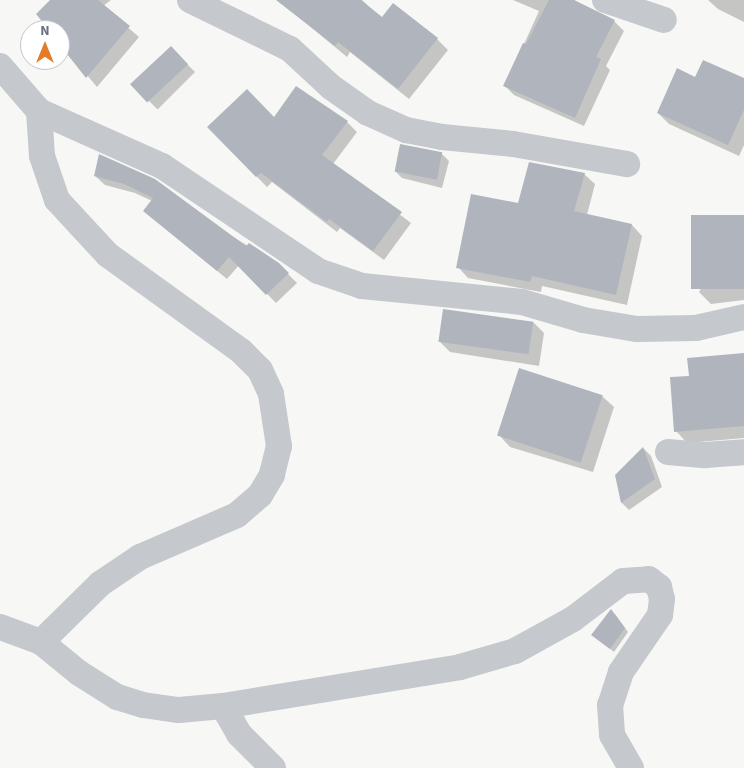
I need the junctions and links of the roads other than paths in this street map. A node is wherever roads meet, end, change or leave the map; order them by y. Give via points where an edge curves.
1 (190, 0) edge
2 (604, 0) edge
3 (664, 20) dead end
4 (0, 66) edge
5 (39, 111) junction
6 (628, 164) dead end
7 (744, 317) edge
8 (668, 452) dead end
9 (744, 452) edge
10 (0, 627) edge
11 (41, 642) junction
12 (223, 706) junction
13 (273, 768) edge
14 (631, 768) edge

1 - 6 street via 290,49 332,87 368,113 406,130
2 - 3 street
4 - 5 street
5 - 7 street via 162,166 318,271 362,286 461,293 522,302 583,320 637,329 696,328
5 - 11 street via 42,156 57,200 108,255 242,351 260,370 271,394 279,446 272,475 254,500 237,514 140,558 100,584
8 - 9 street
10 - 11 street
11 - 12 street via 79,673 117,697 143,705 180,710
12 - 13 street via 239,734
12 - 14 street via 460,667 515,651 573,619 623,581 648,579 659,587 662,599 660,615 621,672 610,705 612,735

